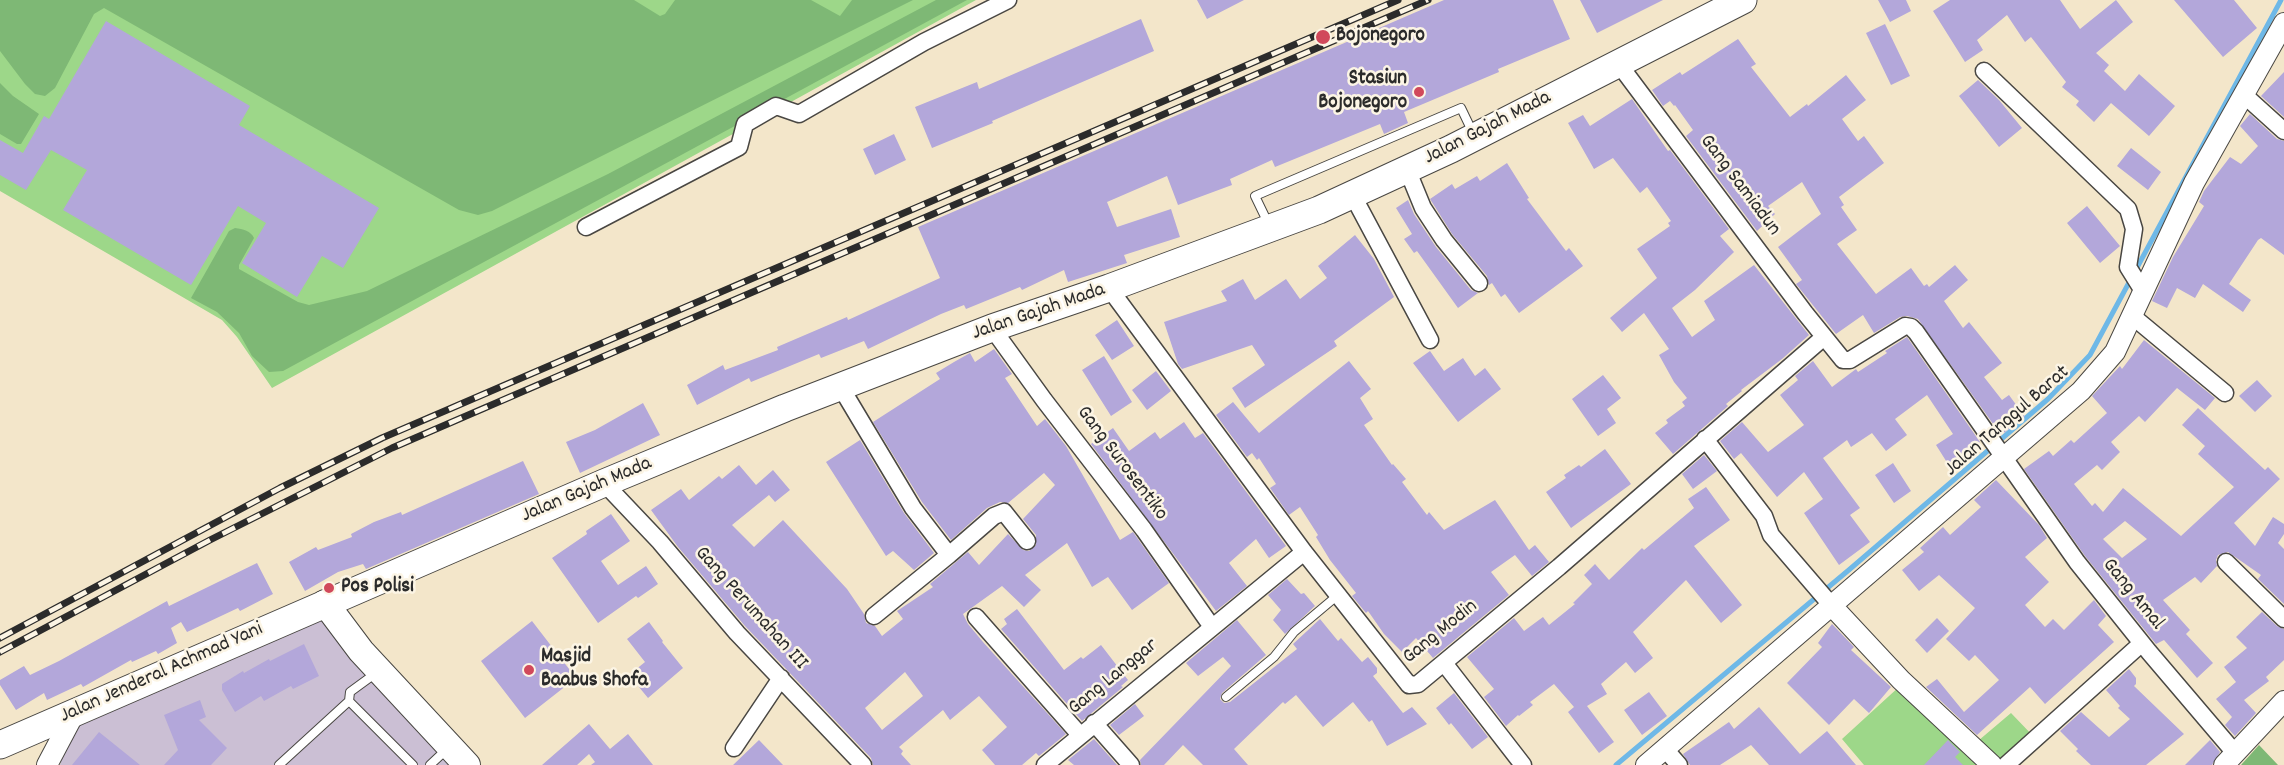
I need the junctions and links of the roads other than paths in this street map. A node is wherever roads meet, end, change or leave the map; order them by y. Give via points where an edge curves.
1 (1008, 0) edge
2 (1743, 0) edge
3 (2284, 22) edge
4 (1618, 63) junction
5 (1984, 71) dead end
6 (2243, 94) junction
7 (2284, 131) edge
8 (1475, 137) junction
9 (1407, 169) junction
10 (1352, 194) junction
11 (586, 227) dead end
12 (1270, 228) junction
13 (1479, 283) dead end
14 (2141, 287) junction
15 (1109, 288) junction
16 (2132, 315) junction
17 (993, 328) junction
18 (1824, 337) junction
19 (1430, 340) dead end
20 (840, 386) junction
21 (2225, 393) dead end
22 (1705, 440) junction
23 (1998, 451) junction
24 (604, 483) junction
25 (1027, 541) dead end
26 (1304, 552) junction
27 (949, 555) junction
28 (2226, 562) dead end
29 (1338, 595) junction
30 (325, 603) junction
31 (1832, 606) junction
32 (874, 616) dead end
33 (976, 617) dead end
34 (2284, 619) edge
35 (1212, 627) junction
36 (2142, 643) junction
37 (1444, 663) junction
38 (379, 671) junction
39 (781, 678) junction
40 (1226, 697) dead end
41 (349, 701) junction
42 (2284, 701) edge
43 (75, 712) junction
44 (1094, 723) junction
45 (1080, 735) junction
46 (0, 745) edge
47 (450, 746) junction
48 (734, 748) dead end
49 (1665, 749) junction
50 (2229, 759) edge
51 (47, 765) edge
52 (279, 765) edge
53 (413, 765) edge
54 (430, 765) edge
55 (467, 765) edge
56 (863, 765) edge
57 (1045, 765) edge
58 (1131, 765) edge
59 (1522, 765) edge
60 (1646, 765) edge
61 (1679, 765) edge
62 (1992, 765) edge
63 (2006, 765) edge

1 - 11 street via 924,42 799,114 777,106 746,123 739,147
2 - 4 highway, Jalan Gajah Mada
3 - 6 street, Jalan Tanggul Barat
4 - 8 highway, Jalan Gajah Mada
4 - 18 street, Gang Samiadun
5 - 14 street via 2128,209 2134,229 2128,267
6 - 7 street
6 - 14 street, Jalan Tanggul Barat
8 - 9 highway, Jalan Gajah Mada
8 - 12 lane via 1461,108 1256,196
9 - 10 highway, Jalan Gajah Mada
9 - 13 street via 1423,208
10 - 12 highway, Jalan Gajah Mada
10 - 19 street
12 - 15 highway, Jalan Gajah Mada
14 - 16 street, Jalan Tanggul Barat
15 - 17 highway, Jalan Gajah Mada
15 - 26 street, Gang Modin
16 - 21 street
16 - 23 street, Jalan Tanggul Barat via 2115,352 2081,391
17 - 20 highway, Jalan Gajah Mada
17 - 35 street, Gang Surosentiko
18 - 22 street, Gang Modin
18 - 23 street, Gang Amal via 1846,361 1905,326 1911,327
20 - 24 highway, Jalan Gajah Mada
20 - 27 street via 913,508
22 - 31 street via 1764,516 1770,535
22 - 37 street, Gang Modin
23 - 31 street, Jalan Tanggul Barat
23 - 36 street, Gang Amal via 2077,562
24 - 30 highway, Jalan Gajah Mada
24 - 39 street, Gang Perumahan III
25 - 27 street via 1004,512 994,516
26 - 29 street, Gang Modin
26 - 35 street, Gang Langgar
27 - 32 street
28 - 34 street
29 - 37 street, Gang Modin via 1410,685 1418,684
29 - 40 lane
30 - 38 main road
30 - 43 highway, Jalan Jenderal Achmad Yani
31 - 49 street, Jalan Tanggul Barat
31 - 62 street via 1901,680
33 - 45 street
35 - 44 street, Gang Langgar
36 - 50 street, Gang Amal
36 - 63 street
37 - 59 street
38 - 41 lane via 350,692
38 - 47 main road
39 - 48 street
39 - 56 street, Gang Perumahan III
41 - 52 lane
41 - 53 lane
42 - 50 street
43 - 46 highway, Jalan Jenderal Achmad Yani
43 - 51 street
44 - 45 street, Gang Langgar
44 - 58 street
45 - 57 street, Gang Langgar
47 - 54 lane
47 - 55 main road
49 - 60 street, Jalan Tanggul Barat
49 - 61 street

